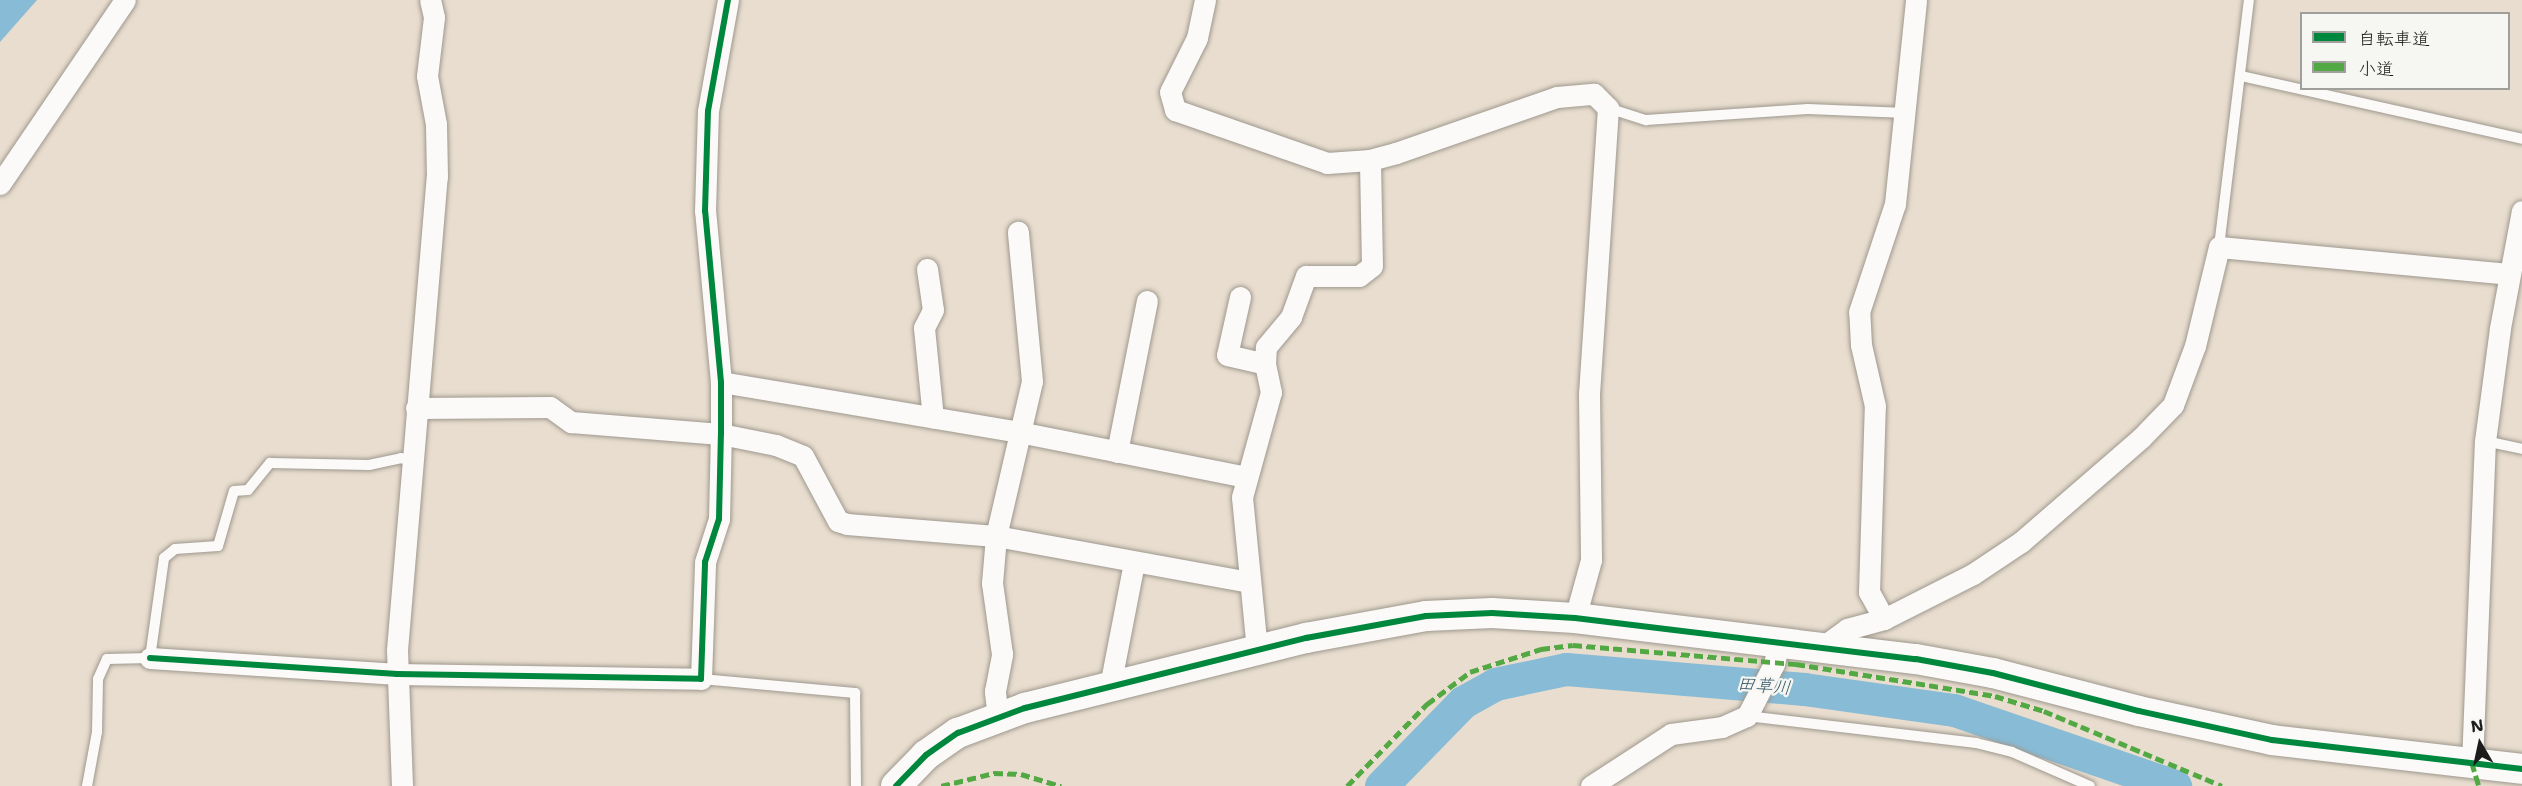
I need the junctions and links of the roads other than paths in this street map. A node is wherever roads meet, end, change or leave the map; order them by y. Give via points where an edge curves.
1 (125, 0) edge
2 (430, 0) edge
3 (728, 0) edge
4 (1205, 0) edge
5 (1916, 0) edge
6 (2249, 0) edge
7 (2241, 76) junction
8 (2300, 89) edge
9 (2303, 90) edge
10 (1608, 108) junction
11 (1906, 113) junction
12 (2522, 139) edge
13 (1370, 160) junction
14 (0, 184) edge
15 (2522, 211) edge
16 (1018, 232) dead end
17 (2219, 247) junction
18 (927, 269) dead end
19 (2509, 274) junction
20 (1240, 297) dead end
21 (1148, 301) dead end
22 (1265, 364) junction
23 (721, 382) junction
24 (416, 408) junction
25 (933, 418) junction
26 (1020, 432) junction
27 (721, 434) junction
28 (2486, 441) junction
29 (2522, 449) edge
30 (1118, 452) junction
31 (411, 460) junction
32 (1246, 477) junction
33 (996, 536) junction
34 (1134, 562) junction
35 (1248, 582) junction
36 (1575, 618) junction
37 (1884, 619) junction
38 (1821, 648) junction
39 (1257, 649) junction
40 (1776, 654) junction
41 (150, 658) junction
42 (397, 674) junction
43 (701, 679) junction
44 (1110, 686) junction
45 (1747, 716) junction
46 (998, 717) junction
47 (2472, 763) junction
48 (2522, 769) edge
49 (87, 786) edge
50 (402, 786) edge
51 (856, 786) edge
52 (896, 786) edge
53 (1591, 786) edge
54 (2090, 786) edge

1 - 14 street
2 - 24 street via 434,17 427,76 436,124 437,177
3 - 23 street via 708,111 705,211
4 - 13 street via 1197,38 1170,92 1175,110 1188,118 1327,164
5 - 11 street
6 - 7 lane
7 - 8 lane
7 - 17 lane
9 - 12 lane
10 - 11 lane via 1646,120 1808,109
10 - 13 street via 1593,94 1557,97
10 - 36 street via 1589,393 1590,560
11 - 37 street via 1895,204 1859,312 1861,345 1875,406 1869,592
13 - 22 street via 1372,266 1359,276 1306,276 1291,317 1266,347
15 - 19 street
16 - 26 street via 1032,381
17 - 19 street
17 - 37 street via 2195,346 2172,405 2104,472 2021,543 1973,574
18 - 25 street via 933,310 924,328
19 - 28 street
20 - 22 street via 1227,355
21 - 30 street
22 - 32 street via 1271,392
23 - 25 street
23 - 27 street
24 - 27 street via 550,407 571,422
24 - 31 street
25 - 26 street
26 - 30 street
26 - 33 street
27 - 33 street via 776,445 803,456 838,521
27 - 43 street via 719,519 705,562
28 - 29 lane
28 - 47 street
30 - 32 street
31 - 41 lane via 401,458 369,465 270,464 248,490 234,491 218,546 176,549 164,558
31 - 42 street
32 - 35 street via 1242,497
33 - 34 street
33 - 46 street via 992,582 1002,654 995,691
34 - 35 street
34 - 44 street
35 - 39 street
36 - 39 street via 1492,613 1426,616
36 - 40 street
37 - 38 street via 1847,629
38 - 40 street
38 - 47 street via 1993,673 2272,740
39 - 44 street
40 - 45 street
41 - 42 street
41 - 49 lane via 107,659 98,679 97,732
42 - 43 street
42 - 50 street
43 - 51 lane via 855,693
44 - 46 street
45 - 53 street via 1722,727 1671,734
45 - 54 lane via 1976,743 2012,752
46 - 52 street via 942,743
47 - 48 street

